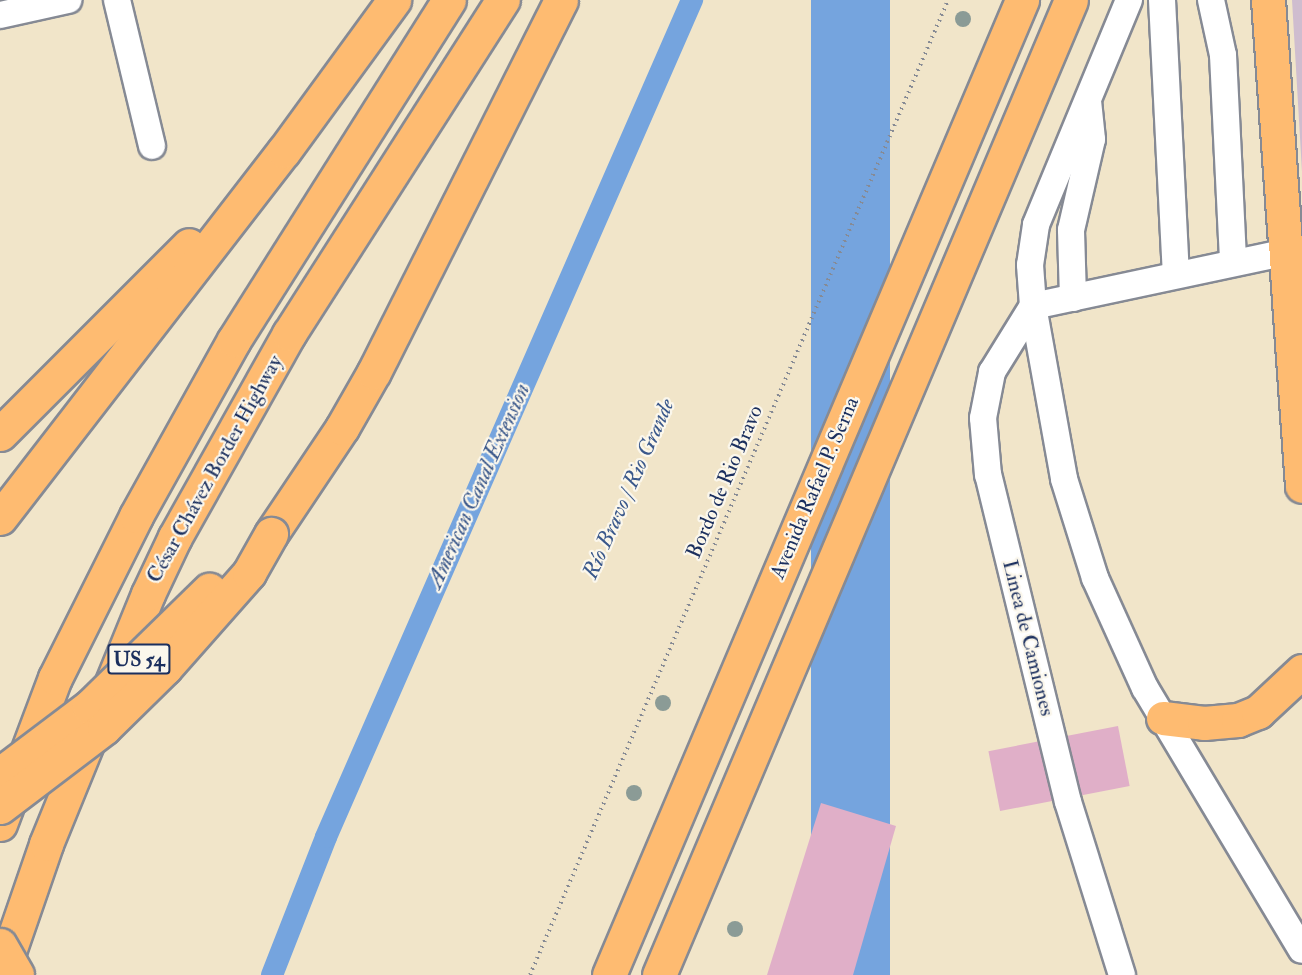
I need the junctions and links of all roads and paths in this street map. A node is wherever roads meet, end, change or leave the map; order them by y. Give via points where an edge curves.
1 (68, 0) edge
2 (117, 0) edge
3 (394, 0) edge
4 (449, 0) edge
5 (502, 0) edge
6 (561, 0) edge
7 (948, 0) edge
8 (1022, 0) edge
9 (1071, 0) edge
10 (1129, 0) edge
11 (1162, 0) edge
12 (1211, 0) edge
13 (1268, 0) edge
14 (0, 15) edge
15 (1088, 101) junction
16 (152, 146) dead end
17 (284, 151) junction
18 (1294, 250) edge
19 (1233, 261) junction
20 (1176, 273) junction
21 (1073, 298) junction
22 (1033, 306) junction
23 (0, 434) edge
24 (1302, 486) edge
25 (0, 518) edge
26 (271, 534) junction
27 (1302, 671) edge
28 (1162, 718) junction
29 (0, 774) edge
30 (0, 807) edge
31 (0, 824) edge
32 (0, 945) edge
33 (1302, 950) edge
34 (1, 975) edge
35 (17, 975) edge
36 (531, 975) edge
37 (609, 975) edge
38 (659, 975) edge
39 (1122, 975) edge

1 - 14 street
2 - 16 street
3 - 17 main road
4 - 31 main road via 234,340 136,516 55,678
5 - 34 main road, César Chávez Border Highway via 289,334 175,537 46,844
6 - 26 main road via 503,121 342,428
7 - 36 path, Bordo de Rio Bravo
8 - 37 main road, Avenida Rafael P. Serna
9 - 38 main road
10 - 15 street
11 - 20 street
12 - 19 street via 1223,55
13 - 18 main road
15 - 21 street via 1092,139 1071,230
15 - 22 street via 1036,225 1030,265
17 - 23 main road
17 - 25 main road
18 - 19 street
18 - 24 main road
19 - 20 street
20 - 21 street
21 - 22 street
22 - 28 street via 1064,479 1074,512 1095,578
22 - 39 street, Linea de Camiones via 992,372 983,418 988,475 1068,802
26 - 29 main road, US 54, bridge via 89,707
26 - 30 main road, bridge via 249,573 165,668 104,728
27 - 28 main road via 1258,712 1238,720 1204,723
28 - 33 street
32 - 35 main road, bridge

